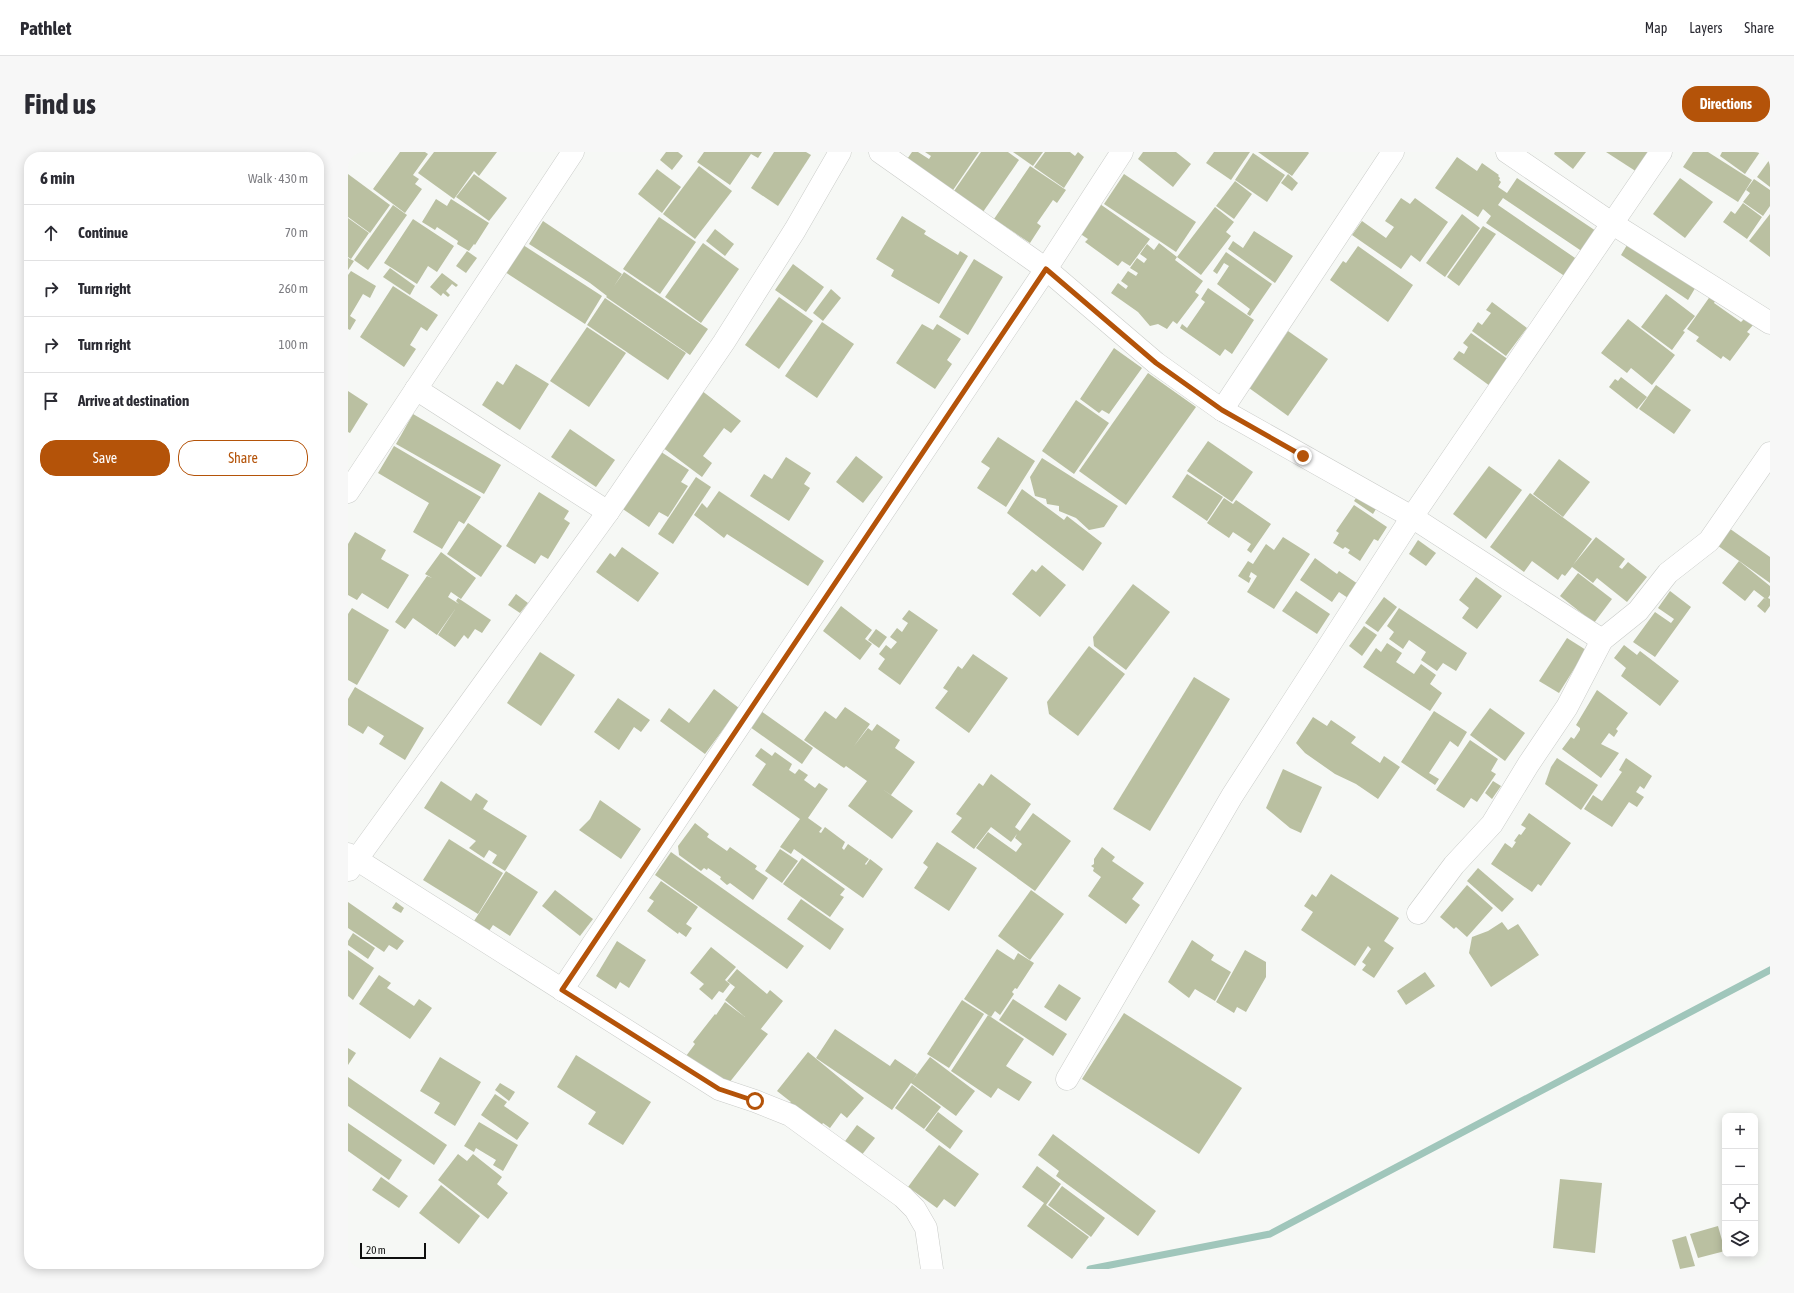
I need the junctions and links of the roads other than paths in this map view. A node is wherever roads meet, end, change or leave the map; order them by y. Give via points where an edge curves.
1 (573, 152) edge
2 (840, 152) edge
3 (880, 152) edge
4 (1122, 152) edge
5 (1393, 152) edge
6 (1507, 152) edge
7 (1661, 152) edge
8 (1613, 224) junction
9 (1046, 269) junction
10 (1770, 323) edge
11 (416, 389) junction
12 (1222, 410) junction
13 (1770, 452) edge
14 (348, 492) edge
15 (608, 512) junction
16 (1412, 517) junction
17 (1602, 640) junction
18 (351, 861) edge
19 (1418, 913) dead end
20 (562, 990) junction
21 (1067, 1079) dead end
22 (932, 1269) edge

1 - 11 street
2 - 15 street via 795,230 724,342
3 - 9 street
4 - 9 street
5 - 12 street
6 - 8 street
7 - 8 street
8 - 10 street
8 - 16 street
9 - 12 street via 1156,363
9 - 20 street
11 - 14 street
11 - 15 street
12 - 16 street
13 - 17 street via 1709,541 1668,573 1638,611
15 - 18 street
16 - 17 street
16 - 21 street via 1232,796
17 - 19 street via 1567,707 1492,824 1454,865
18 - 20 street
20 - 22 street via 719,1089 790,1115 903,1197 915,1209 926,1228

